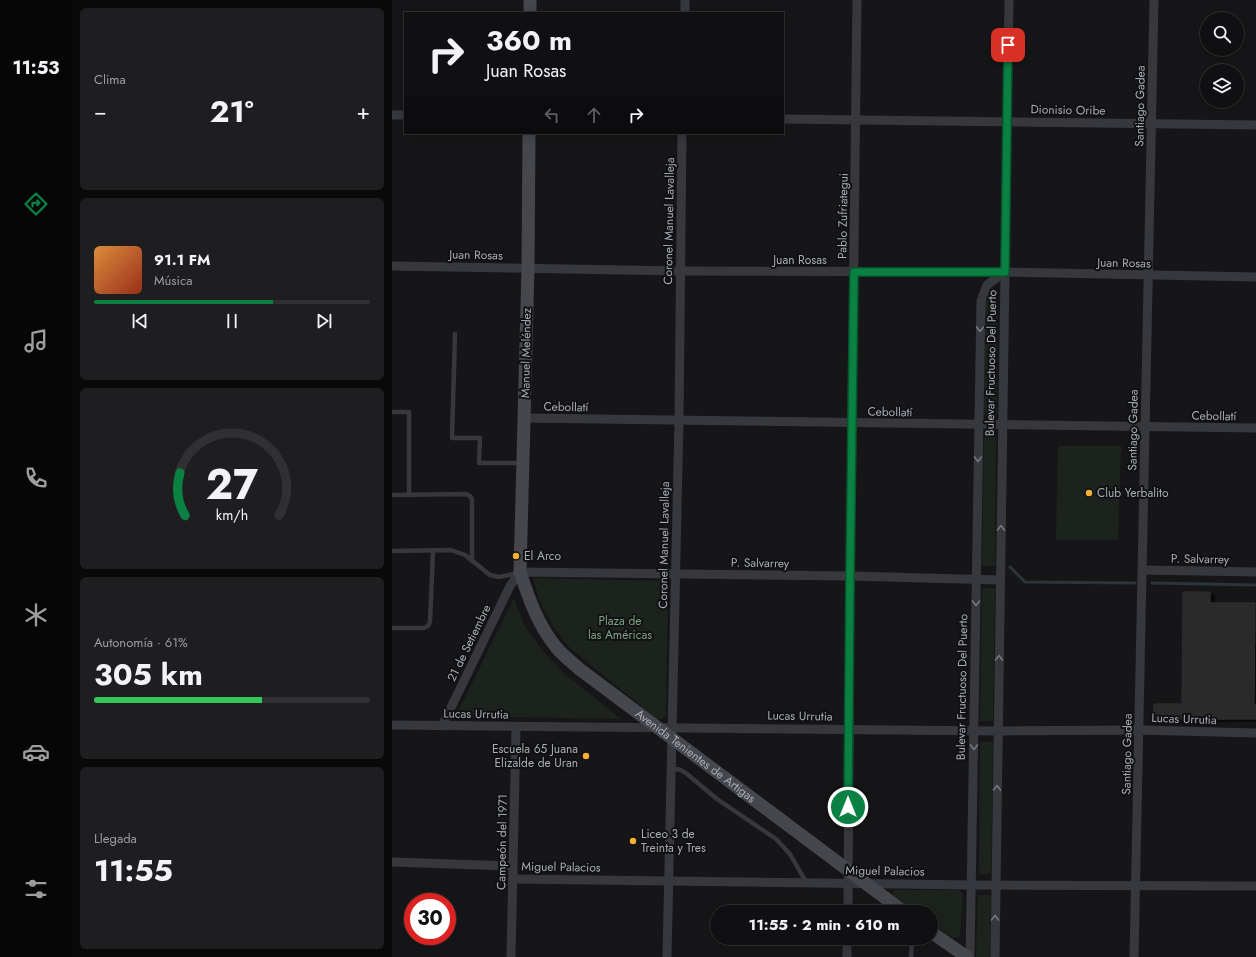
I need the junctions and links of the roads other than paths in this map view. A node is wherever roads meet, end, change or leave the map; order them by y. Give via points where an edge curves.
1 (530, 0) edge
2 (685, 0) edge
3 (857, 0) edge
4 (1008, 0) edge
5 (1154, 0) edge
6 (530, 12) edge
7 (684, 12) edge
8 (392, 114) edge
9 (404, 115) edge
10 (784, 119) edge
11 (856, 120) junction
12 (1007, 121) junction
13 (1152, 124) junction
14 (1256, 125) edge
15 (529, 134) edge
16 (682, 134) edge
17 (392, 266) edge
18 (528, 268) junction
19 (680, 271) junction
20 (854, 272) junction
21 (1005, 272) junction
22 (1149, 276) junction
23 (1256, 277) edge
24 (455, 334) dead end
25 (392, 412) edge
26 (524, 418) junction
27 (679, 420) junction
28 (852, 423) junction
29 (978, 425) junction
30 (1002, 425) junction
31 (1145, 427) junction
32 (1256, 428) edge
33 (523, 463) junction
34 (392, 495) edge
35 (408, 495) junction
36 (392, 551) edge
37 (433, 551) junction
38 (472, 561) junction
39 (1143, 570) junction
40 (520, 572) junction
41 (1256, 572) edge
42 (676, 574) junction
43 (850, 576) junction
44 (976, 580) junction
45 (1000, 580) junction
46 (392, 628) edge
47 (392, 725) edge
48 (442, 726) junction
49 (516, 727) junction
50 (655, 727) junction
51 (848, 729) junction
52 (974, 730) junction
53 (1139, 730) junction
54 (998, 731) junction
55 (672, 732) junction
56 (1256, 733) edge
57 (670, 768) junction
58 (392, 862) edge
59 (513, 866) junction
60 (848, 869) junction
61 (513, 879) junction
62 (669, 880) junction
63 (806, 882) junction
64 (848, 882) junction
65 (866, 883) junction
66 (972, 884) junction
67 (996, 884) junction
68 (1136, 885) junction
69 (1256, 886) edge
70 (848, 905) edge
71 (895, 905) edge
72 (938, 938) edge
73 (848, 945) edge
74 (912, 945) edge
75 (954, 953) edge
76 (511, 957) edge
77 (667, 957) edge
78 (847, 957) edge
79 (911, 957) edge
80 (968, 957) edge
81 (995, 957) edge
82 (1134, 957) edge

1 - 6 street
2 - 7 street
3 - 11 street, Pablo Zufriategui
4 - 12 street
5 - 13 street, Santiago Gadea
8 - 9 street
10 - 11 street, Dionisio Oribe
11 - 12 street, Dionisio Oribe
11 - 20 street, Pablo Zufriategui
12 - 13 street, Dionisio Oribe
12 - 21 street
13 - 14 street, Dionisio Oribe
13 - 22 street, Santiago Gadea
15 - 18 street, Manuel Meléndez
16 - 19 street, Coronel Manuel Lavalleja
17 - 18 street, Juan Rosas
18 - 19 street, Juan Rosas
18 - 26 street, Manuel Meléndez
19 - 20 street, Juan Rosas
19 - 27 street, Coronel Manuel Lavalleja
20 - 21 street, Juan Rosas
20 - 28 street, Pablo Zufriategui
21 - 22 street, Juan Rosas
21 -> 29 street, Bulevar Fructuoso Del Puerto via 988,285 981,301
21 - 30 street, Bulevar Fructuoso Del Puerto
22 - 23 street, Juan Rosas
22 - 31 street, Santiago Gadea
24 - 33 lane via 452,438 480,438 479,463
25 - 35 lane via 409,412
26 - 27 street, Cebollatí
26 - 33 street, Manuel Meléndez
27 - 28 street, Cebollatí
27 - 42 street, Coronel Manuel Lavalleja
28 - 29 street, Cebollatí
28 - 43 street, Pablo Zufriategui
29 - 30 street, Cebollatí
29 -> 44 street, Bulevar Fructuoso Del Puerto
30 - 31 street, Cebollatí
45 -> 30 street, Bulevar Fructuoso Del Puerto
31 - 32 street, Cebollatí
31 - 39 street, Santiago Gadea
33 - 40 street, Manuel Meléndez
34 - 35 lane
35 - 38 lane via 470,496
36 - 37 lane
37 - 38 lane via 459,552
37 - 46 lane via 428,626
38 - 40 lane via 494,576
39 - 41 street, P. Salvarrey
39 - 53 street, Santiago Gadea
40 - 42 street, P. Salvarrey
40 - 48 street, 21 de Setiembre via 510,586
40 - 50 street, Avenida Tenientes de Artigas via 539,623 556,648
42 - 43 street, P. Salvarrey
42 - 55 street, Coronel Manuel Lavalleja
43 - 44 street, P. Salvarrey
43 - 51 street, Pablo Zufriategui
44 - 45 street, P. Salvarrey
44 -> 52 street, Bulevar Fructuoso Del Puerto
54 -> 45 street, Bulevar Fructuoso Del Puerto
47 - 48 street, Lucas Urrutia
48 - 49 street, Lucas Urrutia
49 - 50 street, Lucas Urrutia
49 - 59 street, Campeón del 1971
50 - 55 street, Avenida Tenientes de Artigas
51 - 52 street, Lucas Urrutia
51 - 55 street, Lucas Urrutia
51 - 60 street, Pablo Zufriategui
52 - 54 street, Lucas Urrutia
52 -> 66 street, Bulevar Fructuoso Del Puerto
53 - 54 street, Lucas Urrutia
53 - 56 street, Lucas Urrutia
53 - 68 street, Santiago Gadea
67 -> 54 street, Bulevar Fructuoso Del Puerto
55 - 57 street, Coronel Manuel Lavalleja
55 - 60 street, Avenida Tenientes de Artigas
57 - 62 street, Coronel Manuel Lavalleja
57 - 63 lane via 687,774 717,799 776,839 790,854
58 - 59 street, Miguel Palacios
59 - 61 street, Campeón del 1971
60 - 64 street, Pablo Zufriategui
60 - 65 street, Avenida Tenientes de Artigas
61 - 62 street, Miguel Palacios
61 - 76 street, Campeón del 1971
62 - 63 street, Miguel Palacios
62 - 77 street, Coronel Manuel Lavalleja
63 - 64 street, Miguel Palacios
64 - 65 street, Miguel Palacios
64 - 70 street, Pablo Zufriategui
65 - 66 street, Miguel Palacios
65 - 71 street, Avenida Tenientes de Artigas
66 - 67 street, Miguel Palacios
66 - 80 street, Bulevar Fructuoso Del Puerto
67 - 68 street, Miguel Palacios
81 -> 67 street, Bulevar Fructuoso Del Puerto
68 - 69 street, Miguel Palacios
68 - 82 street, Santiago Gadea
72 - 75 street
73 - 78 street
74 - 79 lane
75 - 80 street

